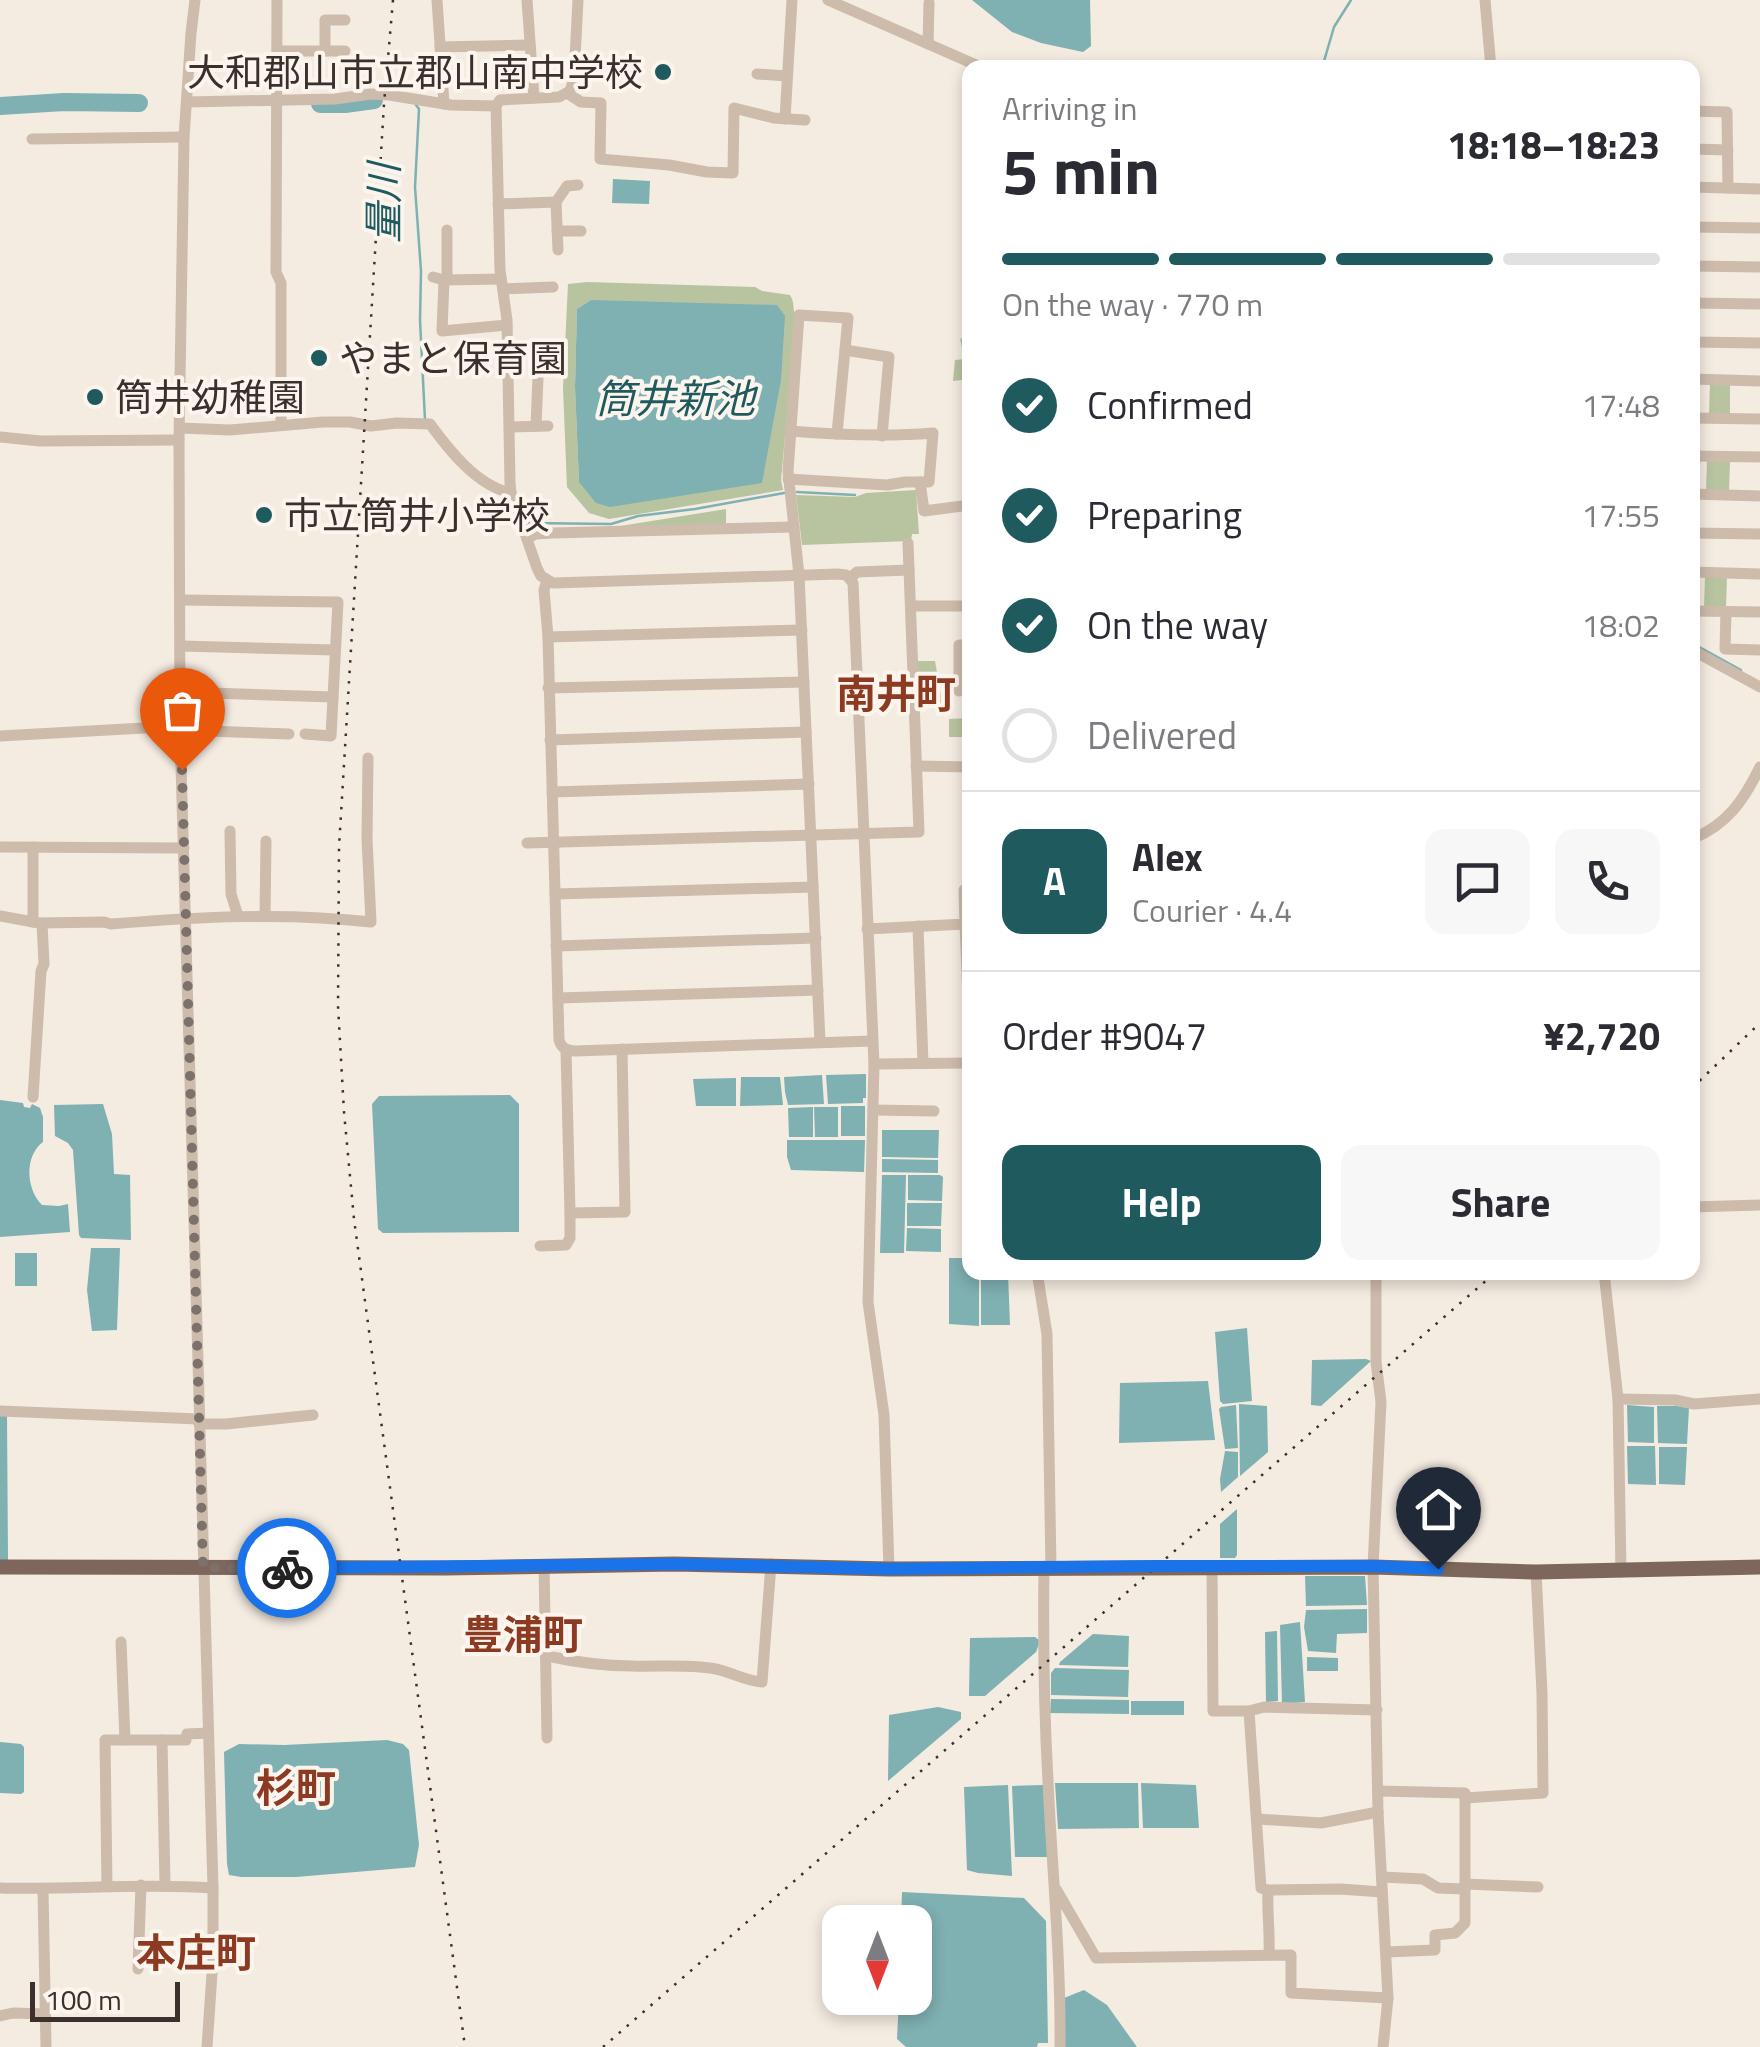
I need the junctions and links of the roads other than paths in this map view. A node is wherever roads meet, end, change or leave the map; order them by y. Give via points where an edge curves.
1 (195, 0) edge
2 (278, 0) edge
3 (437, 0) edge
4 (527, 0) edge
5 (578, 0) edge
6 (792, 0) edge
7 (828, 0) edge
8 (1485, 0) edge
9 (929, 3) dead end
10 (345, 20) dead end
11 (928, 44) junction
12 (530, 45) junction
13 (440, 47) junction
14 (278, 51) junction
15 (325, 51) junction
16 (345, 51) dead end
17 (964, 60) edge
18 (1490, 60) edge
19 (757, 74) dead end
20 (787, 76) junction
21 (567, 93) junction
22 (534, 98) junction
23 (187, 102) junction
24 (278, 102) junction
25 (444, 104) junction
26 (496, 106) junction
27 (1700, 111) edge
28 (785, 120) junction
29 (805, 120) dead end
30 (184, 138) junction
31 (32, 139) dead end
32 (1700, 149) edge
33 (1728, 150) junction
34 (578, 186) dead end
35 (1700, 188) edge
36 (1728, 188) junction
37 (1760, 189) edge
38 (556, 202) junction
39 (498, 204) junction
40 (1700, 227) edge
41 (1760, 228) edge
42 (447, 230) dead end
43 (557, 231) junction
44 (581, 231) dead end
45 (558, 250) dead end
46 (1700, 266) edge
47 (1760, 267) edge
48 (441, 279) junction
49 (502, 284) junction
50 (553, 287) dead end
51 (1700, 303) edge
52 (1760, 304) edge
53 (507, 325) junction
54 (1700, 342) edge
55 (1760, 343) edge
56 (845, 350) junction
57 (538, 377) dead end
58 (1700, 379) edge
59 (1760, 380) edge
60 (1700, 418) edge
61 (1760, 419) edge
62 (281, 424) junction
63 (510, 427) junction
64 (790, 431) junction
65 (180, 434) junction
66 (837, 434) junction
67 (882, 436) junction
68 (0, 437) edge
69 (1700, 456) edge
70 (1760, 457) edge
71 (920, 482) junction
72 (789, 488) junction
73 (511, 492) junction
74 (1700, 494) edge
75 (1760, 496) edge
76 (962, 506) edge
77 (794, 526) junction
78 (1700, 533) edge
79 (1760, 534) edge
80 (527, 538) junction
81 (908, 543) dead end
82 (909, 570) junction
83 (1700, 572) edge
84 (1760, 574) edge
85 (800, 575) junction
86 (850, 578) junction
87 (546, 580) junction
88 (181, 600) junction
89 (911, 606) junction
90 (962, 606) edge
91 (1700, 611) edge
92 (1726, 612) junction
93 (1760, 612) edge
94 (802, 630) junction
95 (548, 637) junction
96 (962, 645) edge
97 (181, 646) junction
98 (335, 650) junction
99 (1760, 650) edge
100 (1700, 654) edge
101 (804, 682) junction
102 (1760, 687) edge
103 (548, 688) junction
104 (180, 692) junction
105 (959, 692) dead end
106 (333, 697) junction
107 (180, 728) junction
108 (806, 732) junction
109 (289, 734) dead end
110 (305, 734) dead end
111 (0, 736) edge
112 (550, 740) junction
113 (368, 758) dead end
114 (916, 766) junction
115 (962, 767) edge
116 (1760, 767) edge
117 (808, 784) junction
118 (552, 792) junction
119 (230, 831) dead end
120 (864, 834) junction
121 (811, 835) junction
122 (1700, 836) edge
123 (266, 842) dead end
124 (526, 844) dead end
125 (554, 844) junction
126 (0, 847) edge
127 (33, 847) junction
128 (184, 848) junction
129 (813, 887) junction
130 (555, 894) junction
131 (0, 916) edge
132 (238, 916) junction
133 (265, 916) junction
134 (186, 918) junction
135 (38, 922) junction
136 (962, 924) edge
137 (918, 926) junction
138 (867, 928) junction
139 (816, 938) junction
140 (556, 946) junction
141 (818, 990) junction
142 (558, 998) junction
143 (872, 1041) junction
144 (820, 1042) junction
145 (622, 1049) junction
146 (566, 1050) junction
147 (923, 1063) junction
148 (874, 1064) junction
149 (962, 1064) edge
150 (34, 1097) dead end
151 (873, 1110) junction
152 (934, 1111) dead end
153 (1760, 1205) edge
154 (1700, 1207) edge
155 (570, 1213) junction
156 (540, 1246) dead end
157 (1038, 1280) edge
158 (1376, 1280) edge
159 (1605, 1280) edge
160 (1618, 1399) junction
161 (1760, 1399) edge
162 (0, 1410) edge
163 (313, 1415) dead end
164 (199, 1421) junction
165 (771, 1564) junction
166 (544, 1565) junction
167 (1373, 1566) junction
168 (0, 1567) edge
169 (1212, 1567) junction
170 (1760, 1567) edge
171 (203, 1568) junction
172 (1048, 1568) junction
173 (889, 1569) junction
174 (1536, 1572) junction
175 (1621, 1572) junction
176 (121, 1642) dead end
177 (547, 1656) junction
178 (1376, 1710) junction
179 (1249, 1712) junction
180 (208, 1733) junction
181 (548, 1738) dead end
182 (125, 1740) junction
183 (162, 1740) junction
184 (1378, 1791) junction
185 (1465, 1798) junction
186 (1378, 1812) junction
187 (1258, 1819) junction
188 (1382, 1877) junction
189 (165, 1884) junction
190 (142, 1885) junction
191 (107, 1886) junction
192 (1465, 1886) junction
193 (1538, 1887) dead end
194 (0, 1888) edge
195 (213, 1888) junction
196 (1055, 1889) junction
197 (43, 1890) junction
198 (1268, 1890) junction
199 (1382, 1892) junction
200 (1386, 1952) junction
201 (1269, 1955) junction
202 (138, 1969) dead end
203 (1388, 1998) junction
204 (45, 2014) junction
205 (0, 2016) edge
206 (46, 2047) edge
207 (208, 2047) edge
208 (1060, 2047) edge
209 (1383, 2047) edge

1 - 23 street
2 - 14 street
3 - 13 street
4 - 12 street
5 - 21 street via 574,78
6 - 20 street
7 - 11 street
8 - 18 street
9 - 11 street
10 - 15 street via 324,20
11 - 17 street
12 - 13 street
12 - 22 street
13 - 25 street
14 - 15 street
14 - 24 street
15 - 16 street
19 - 20 street
20 - 28 street
21 - 22 street
21 - 28 street via 601,103 600,159 734,173 734,108
22 - 26 street via 500,100
23 - 24 street
23 - 30 street
24 - 25 street via 381,94
24 - 62 street
25 - 26 street
26 - 39 street
27 - 33 street via 1728,112
28 - 29 street
30 - 31 street
30 - 65 street
32 - 33 street
33 - 36 street
34 - 38 street via 568,186
35 - 36 street
36 - 37 street
38 - 39 street
38 - 43 street
39 - 49 street
40 - 41 street
42 - 48 street
43 - 44 street
43 - 45 street
46 - 47 street
48 - 49 street
48 - 53 street via 442,331
49 - 50 street
49 - 53 street
51 - 52 street
53 - 63 street
54 - 55 street
56 - 64 street via 848,318 800,315
56 - 66 street
56 - 67 street via 890,356
57 - 63 street via 542,426
58 - 59 street
60 - 61 street
62 - 65 street
62 - 73 street via 430,424 457,458
63 - 73 street
64 - 66 street
64 - 72 street
65 - 68 street via 40,442
65 - 88 street
66 - 67 street
67 - 71 street via 933,433 929,482
69 - 70 street
71 - 72 street
71 - 76 street via 924,511
72 - 77 street
73 - 80 street
74 - 75 street
77 - 80 street
77 - 85 street
78 - 79 street
80 - 87 street
81 - 82 street
82 - 86 street via 857,572
82 - 89 street
83 - 84 street
85 - 86 street
85 - 87 street
85 - 94 street
86 - 120 street
87 - 95 street
88 - 97 street
88 - 98 street via 338,602
89 - 90 street
89 - 114 street
91 - 92 street
92 - 93 street
92 - 99 street via 1725,649
94 - 95 street
94 - 101 street
95 - 103 street
96 - 105 street
97 - 98 street
97 - 104 street
98 - 106 street
100 - 102 street
101 - 103 street
101 - 108 street
103 - 112 street
104 - 106 street
104 - 107 street
106 - 110 street via 331,736
107 - 109 street
107 - 111 street
107 - 128 street
108 - 112 street
108 - 117 street
112 - 118 street
113 - 133 street via 371,922
114 - 115 street
114 - 120 street via 919,832
116 - 122 street via 1736,810
117 - 118 street
117 - 121 street
118 - 125 street
119 - 132 street
120 - 121 street
120 - 138 street
121 - 125 street
121 - 129 street
123 - 133 street
124 - 125 street
125 - 130 street
126 - 127 street
127 - 128 street
127 - 135 street
128 - 134 street
129 - 130 street
129 - 139 street
130 - 140 street
131 - 135 street
132 - 133 street
132 - 134 street
134 - 135 street
134 - 164 street
135 - 150 street via 44,964
136 - 137 street
137 - 138 street
137 - 147 street
138 - 143 street
139 - 140 street
139 - 141 street
140 - 142 street
141 - 142 street
141 - 144 street
142 - 146 street via 559,1040
143 - 144 street
143 - 148 street
144 - 145 street
145 - 146 street
145 - 155 street via 625,1212
146 - 155 street
147 - 148 street
147 - 149 street
148 - 151 street
151 - 152 street
151 - 173 street via 868,1302 884,1416
153 - 154 street
155 - 156 street via 566,1245
157 - 172 street via 1048,1348
158 - 167 street via 1381,1402
159 - 160 street
160 - 161 street
160 - 175 street
162 - 164 street
163 - 164 street
164 - 171 street
165 - 166 main road
165 - 173 main road
165 - 177 street via 762,1682 713,1668
166 - 171 main road
166 - 177 street
167 - 169 main road
167 - 174 main road
167 - 178 street
168 - 171 main road
169 - 172 main road
169 - 179 street via 1213,1711
170 - 175 main road
171 - 180 street
172 - 173 main road
172 - 196 street via 1043,1652
174 - 175 main road
174 - 185 street via 1543,1793
176 - 182 street
177 - 181 street
178 - 179 street
178 - 184 street
179 - 187 street
180 - 183 street
180 - 195 street
182 - 183 street
182 - 191 street via 105,1740
183 - 189 street
184 - 185 street
184 - 186 street
185 - 192 street
186 - 187 street via 1321,1823
186 - 188 street
187 - 198 street via 1261,1888
188 - 192 street
188 - 199 street
189 - 190 street
189 - 195 street
190 - 191 street
190 - 202 street
191 - 197 street
192 - 193 street
192 - 200 street via 1465,1923 1456,1933 1435,1935 1435,1950
194 - 197 street
195 - 207 street
196 - 201 street via 1096,1958
196 - 208 street
197 - 204 street
198 - 199 street
198 - 201 street
199 - 200 street
200 - 203 street
201 - 203 street via 1291,1955 1291,1992
203 - 209 street
204 - 205 street
204 - 206 street

